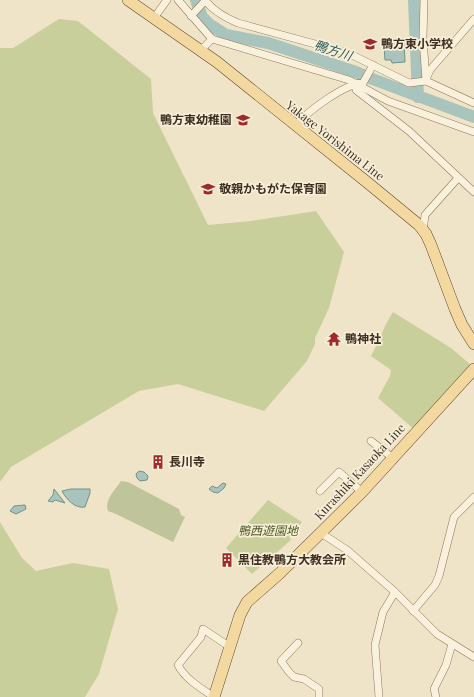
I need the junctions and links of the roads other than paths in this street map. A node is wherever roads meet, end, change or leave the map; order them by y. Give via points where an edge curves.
1 (128, 0) edge
2 (167, 0) edge
3 (178, 0) edge
4 (424, 0) edge
5 (205, 2) edge
6 (191, 16) junction
7 (154, 18) junction
8 (474, 19) edge
9 (212, 39) junction
10 (200, 51) junction
11 (372, 66) junction
12 (426, 81) junction
13 (360, 83) junction
14 (474, 103) edge
15 (295, 126) junction
16 (474, 132) edge
17 (458, 178) junction
18 (474, 192) edge
19 (423, 231) junction
20 (474, 344) edge
21 (474, 369) edge
22 (371, 441) dead end
23 (393, 458) junction
24 (320, 491) dead end
25 (362, 492) junction
26 (474, 497) edge
27 (321, 533) junction
28 (395, 592) junction
29 (413, 611) junction
30 (298, 643) dead end
31 (452, 644) junction
32 (230, 647) junction
33 (474, 657) edge
34 (214, 697) edge
35 (319, 697) edge
36 (379, 697) edge
37 (436, 697) edge

1 - 7 main road, Yakage Yorishima Line
2 - 7 street
3 - 6 street
4 - 12 street
5 - 6 street
5 - 11 street via 238,24 348,53
6 - 9 street
7 - 10 main road, Yakage Yorishima Line
8 - 12 street via 430,70
9 - 10 street
9 - 13 street
10 - 15 main road, Yakage Yorishima Line
11 - 12 street via 409,83
11 - 13 street
12 - 14 street
13 - 15 street via 346,87 317,106
13 - 16 street via 388,101
13 - 17 street via 356,90 360,94 409,131
15 - 19 main road, Yakage Yorishima Line via 408,216
17 - 18 street
17 - 19 street via 425,215
19 - 20 main road, Yakage Yorishima Line via 431,245 462,325
21 - 23 main road, Kurashiki Kasaoka Line
22 - 23 street
23 - 25 main road, Kurashiki Kasaoka Line
24 - 25 street via 339,472
25 - 27 main road, Kurashiki Kasaoka Line
26 - 29 street via 454,517 439,576 435,585
27 - 28 street via 347,550
27 - 32 main road, Kurashiki Kasaoka Line via 247,602
28 - 29 street
28 - 36 street via 383,612 375,645
29 - 31 street via 437,634
30 - 35 street via 281,661 294,677 304,679 318,689
31 - 33 street
31 - 37 street via 446,665 434,689
32 - 34 main road, Kurashiki Kasaoka Line
32 - 34 street via 203,629 201,637 178,665 196,686

